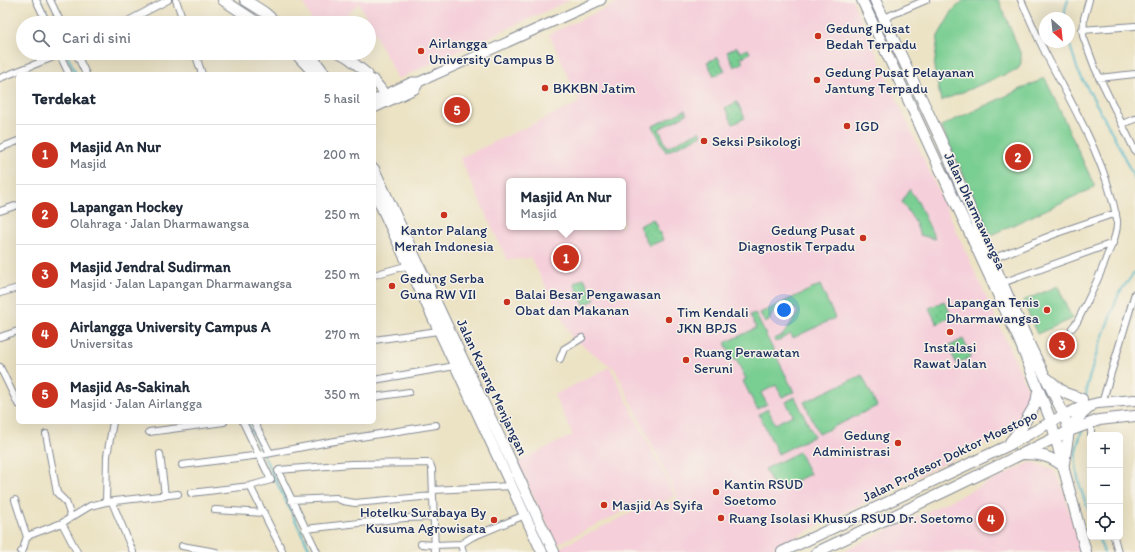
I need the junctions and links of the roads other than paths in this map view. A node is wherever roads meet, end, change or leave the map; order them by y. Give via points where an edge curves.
1 (36, 0) edge
2 (50, 0) edge
3 (168, 0) edge
4 (176, 0) edge
5 (223, 0) edge
6 (245, 0) edge
7 (601, 0) edge
8 (862, 0) edge
9 (875, 0) edge
10 (926, 0) edge
11 (1021, 0) edge
12 (1089, 0) edge
13 (264, 12) junction
14 (44, 16) edge
15 (58, 16) edge
16 (137, 16) edge
17 (182, 16) edge
18 (247, 16) edge
19 (269, 16) edge
20 (272, 16) edge
21 (884, 18) junction
22 (1135, 26) edge
23 (1082, 30) junction
24 (896, 44) junction
25 (885, 50) junction
26 (46, 60) edge
27 (63, 60) edge
28 (79, 60) edge
29 (197, 60) edge
30 (302, 60) edge
31 (314, 60) edge
32 (350, 60) edge
33 (68, 72) edge
34 (85, 72) edge
35 (201, 72) edge
36 (313, 72) edge
37 (323, 72) edge
38 (366, 72) edge
39 (1135, 74) edge
40 (0, 78) edge
41 (1099, 78) junction
42 (419, 82) junction
43 (376, 83) edge
44 (385, 94) junction
45 (376, 99) edge
46 (376, 107) edge
47 (1135, 119) edge
48 (1122, 124) junction
49 (942, 142) junction
50 (16, 143) edge
51 (930, 147) junction
52 (0, 148) edge
53 (1135, 151) edge
54 (376, 173) edge
55 (376, 195) edge
56 (16, 206) edge
57 (0, 211) edge
58 (1116, 213) junction
59 (1113, 243) junction
60 (992, 259) junction
61 (409, 265) junction
62 (376, 274) edge
63 (1002, 283) junction
64 (16, 289) edge
65 (0, 293) edge
66 (1135, 293) edge
67 (432, 304) junction
68 (1072, 328) dead end
69 (438, 331) junction
70 (16, 332) edge
71 (0, 337) edge
72 (582, 338) dead end
73 (376, 340) edge
74 (560, 359) dead end
75 (455, 366) junction
76 (0, 367) edge
77 (1043, 374) junction
78 (376, 380) edge
79 (1038, 390) junction
80 (409, 392) dead end
81 (376, 398) edge
82 (16, 400) edge
83 (1135, 400) edge
84 (1089, 404) junction
85 (1064, 415) junction
86 (1135, 416) edge
87 (1051, 422) junction
88 (113, 424) edge
89 (209, 424) edge
90 (244, 424) edge
91 (255, 424) edge
92 (436, 425) dead end
93 (1080, 425) junction
94 (149, 432) dead end
95 (1088, 432) edge
96 (46, 434) dead end
97 (1056, 437) junction
98 (1007, 446) junction
99 (160, 454) dead end
100 (269, 454) junction
101 (1021, 454) junction
102 (259, 455) junction
103 (182, 465) dead end
104 (1064, 467) junction
105 (279, 475) junction
106 (272, 480) junction
107 (250, 486) junction
108 (511, 486) junction
109 (191, 493) dead end
110 (433, 493) junction
111 (178, 494) dead end
112 (165, 496) junction
113 (15, 500) dead end
114 (291, 500) junction
115 (109, 502) junction
116 (215, 510) dead end
117 (264, 513) junction
118 (525, 515) junction
119 (71, 517) junction
120 (434, 517) junction
121 (62, 523) junction
122 (305, 529) junction
123 (28, 537) junction
124 (1115, 540) edge
125 (421, 544) dead end
126 (461, 544) junction
127 (434, 545) junction
128 (182, 546) dead end
129 (21, 552) edge
130 (77, 552) edge
131 (133, 552) edge
132 (216, 552) edge
133 (283, 552) edge
134 (317, 552) edge
135 (435, 552) edge
136 (462, 552) edge
137 (542, 552) edge
138 (554, 552) edge
139 (782, 552) edge
140 (817, 552) edge
141 (1086, 552) edge
142 (1118, 552) edge

1 - 14 street
2 - 15 street
3 - 16 street
4 - 17 street
5 - 18 main road
6 - 13 main road
7 - 42 main road
8 - 25 main road, Jalan Dharmawangsa
9 - 21 main road, Jalan Dharmawangsa
10 - 21 street
11 - 58 street via 1102,165
12 - 23 street
13 - 19 main road
13 - 20 main road
21 - 24 main road, Jalan Dharmawangsa
22 - 23 street
23 - 41 street
24 - 25 main road
24 - 49 main road, Jalan Dharmawangsa
25 - 51 main road, Jalan Dharmawangsa
26 - 40 street
27 - 33 street
28 - 34 street
29 - 35 street
30 - 36 main road
31 - 37 main road
32 - 38 main road
39 - 41 street
41 - 48 street
42 - 44 main road via 412,82
42 - 46 main road via 415,88
43 - 44 main road
44 - 45 main road
47 - 48 street
48 - 53 street
49 - 51 main road
49 - 60 main road, Jalan Dharmawangsa
50 - 52 street
51 - 79 main road, Jalan Dharmawangsa via 1019,340
54 - 67 main road, Jalan Karang Menjangan
55 - 61 main road, Jalan Karang Menjangan
56 - 57 street
58 - 59 street via 1117,227
58 - 60 street
59 - 63 street
59 - 68 street via 1093,290
60 - 63 main road, Jalan Dharmawangsa
61 - 62 street
61 - 67 main road, Jalan Karang Menjangan
63 - 77 main road, Jalan Dharmawangsa
64 - 65 street
66 - 84 street
67 - 69 main road, Jalan Karang Menjangan
67 - 138 main road, Jalan Karang Menjangan
69 - 73 street
69 - 75 main road, Jalan Karang Menjangan
70 - 71 street
72 - 74 street via 564,349
75 - 78 street
75 - 108 main road, Jalan Karang Menjangan
76 - 82 street
77 - 84 main road via 1065,393
77 - 85 main road, Jalan Dharmawangsa
79 - 87 main road, Jalan Dharmawangsa
79 - 98 main road via 1036,403
80 - 81 street
83 - 84 main road, Jalan Profesor Doktor Moestopo
84 - 85 main road, Jalan Profesor Doktor Moestopo
84 - 93 main road
85 - 87 main road, Jalan Profesor Doktor Moestopo
85 - 93 main road, Jalan Dharmawangsa
86 - 93 main road, Jalan Profesor Doktor Moestopo
87 - 97 main road, Jalan Dharmawangsa
87 - 98 main road, Jalan Profesor Doktor Moestopo
88 - 115 street via 107,456
89 - 94 street
90 - 102 street
91 - 100 street
92 - 100 street
93 - 95 street
93 - 97 main road, Jalan Profesor Doktor Moestopo
93 - 104 main road
96 - 119 street via 57,493 66,502
97 - 101 main road, Jalan Profesor Doktor Moestopo
97 - 104 main road, Jalan Dharmawangsa
98 - 139 main road, Jalan Profesor Doktor Moestopo
99 - 112 street
100 - 102 street
101 - 104 main road via 1044,455
101 - 140 main road, Jalan Profesor Doktor Moestopo
102 - 103 street
102 - 106 street
104 - 141 main road, Jalan Dharmawangsa
105 - 106 street
105 - 110 street via 290,469 351,464 428,463 432,469
105 - 114 street
106 - 107 street
107 - 109 street
107 - 117 street
108 - 110 street
108 - 118 main road, Jalan Karang Menjangan
110 - 114 street via 355,503 336,498
110 - 120 street
111 - 112 street
112 - 115 street
113 - 123 street
114 - 122 street
115 - 119 street via 90,506
115 - 131 street
116 - 117 street
117 - 133 street
118 - 126 street
118 - 137 main road, Jalan Karang Menjangan
119 - 121 street
120 - 122 street
120 - 127 street
121 - 123 street
121 - 130 street
122 - 134 street
123 - 129 street
124 - 142 street
125 - 127 street
126 - 127 street
126 - 136 street
127 - 135 street
128 - 132 street

